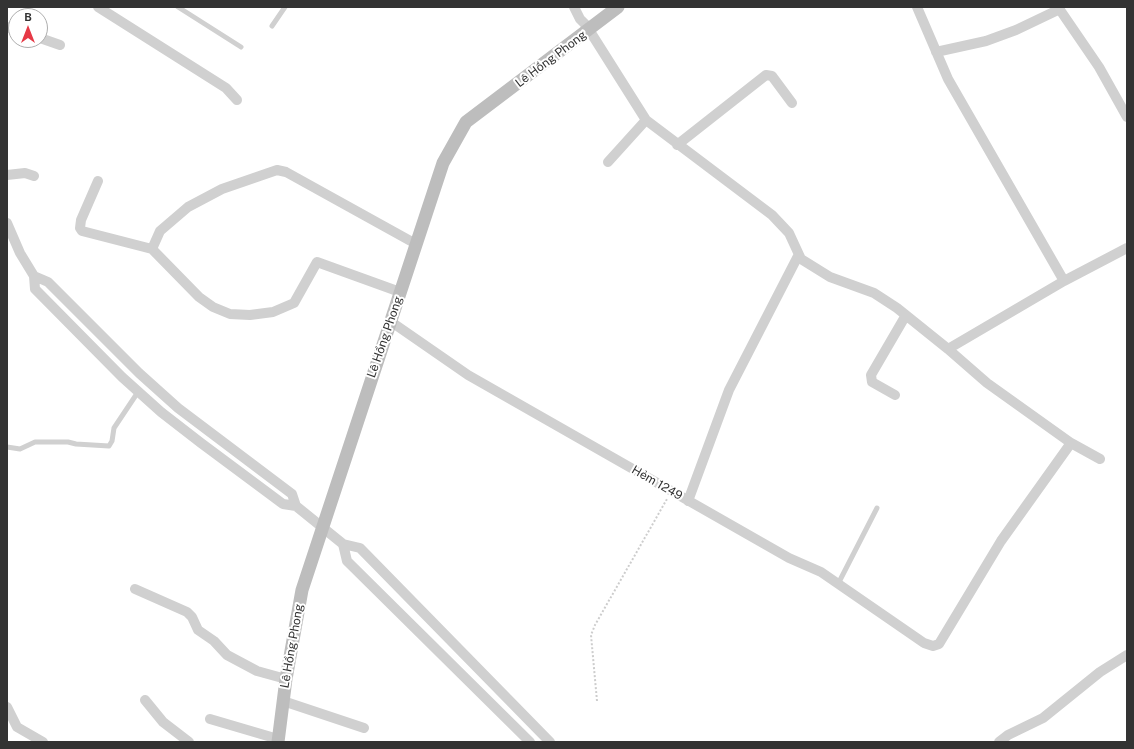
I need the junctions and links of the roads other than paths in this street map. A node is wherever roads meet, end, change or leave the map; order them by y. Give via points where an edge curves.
1 (98, 7) edge
2 (178, 7) edge
3 (285, 7) edge
4 (574, 7) edge
5 (618, 7) edge
6 (917, 7) edge
7 (1059, 8) edge
8 (272, 26) dead end
9 (588, 30) junction
10 (48, 41) edge
11 (60, 45) dead end
12 (241, 47) dead end
13 (936, 52) junction
14 (237, 100) dead end
15 (792, 103) dead end
16 (1127, 117) edge
17 (646, 120) junction
18 (677, 144) junction
19 (608, 162) dead end
20 (7, 175) edge
21 (34, 176) dead end
22 (98, 181) dead end
23 (7, 223) edge
24 (416, 244) junction
25 (1127, 248) edge
26 (152, 249) junction
27 (798, 256) junction
28 (34, 276) junction
29 (1064, 281) junction
30 (400, 292) junction
31 (906, 315) junction
32 (390, 321) junction
33 (948, 349) junction
34 (147, 380) junction
35 (138, 392) junction
36 (895, 396) dead end
37 (1071, 443) junction
38 (7, 447) edge
39 (1100, 459) dead end
40 (688, 500) junction
41 (296, 506) junction
42 (877, 508) dead end
43 (322, 526) junction
44 (343, 544) junction
45 (838, 584) junction
46 (136, 589) dead end
47 (1127, 655) edge
48 (477, 668) junction
49 (286, 679) junction
50 (467, 680) junction
51 (145, 700) dead end
52 (283, 700) junction
53 (7, 708) edge
54 (210, 718) dead end
55 (364, 728) dead end
56 (278, 740) edge
57 (43, 742) edge
58 (189, 742) edge
59 (530, 742) edge
60 (550, 742) edge
61 (999, 742) edge

1 - 14 street via 226,88
2 - 12 lane
3 - 8 lane
4 - 9 street
5 - 9 street, Lê Hồng Phong
6 - 13 street
7 - 13 street via 1016,30 986,41
7 - 16 street via 1099,67
9 - 17 street
9 - 24 street, Lê Hồng Phong via 466,122 443,162
10 - 11 street
13 - 29 street via 948,79
15 - 18 street via 772,76 766,76
17 - 18 street
17 - 19 street
18 - 27 street via 772,215 789,233
20 - 21 street via 25,173
22 - 26 street via 81,220 82,231
23 - 28 street via 20,253
24 - 26 street via 286,172 277,170 222,189 188,207 160,231
24 - 30 street, Lê Hồng Phong
25 - 29 street
26 - 30 street via 199,297 213,307 230,314 274,312 294,303 317,262
27 - 31 street via 808,265 830,277 874,293
27 - 40 street via 729,390
28 - 34 street via 48,282
28 - 35 street via 35,289
29 - 33 street
30 - 32 street, Lê Hồng Phong
31 - 33 street
31 - 36 street via 871,375 872,382
32 - 40 street, Hẻm 1249 via 468,375
32 - 43 street, Lê Hồng Phong
33 - 37 street via 987,383
34 - 35 street
34 - 41 street via 207,431 292,494
35 - 38 lane via 113,430 109,446 35,442 20,449
35 - 41 street via 201,444 283,504
37 - 39 street
37 - 45 street, Hẻm 1249 via 1001,540 939,644 932,646 924,643
40 - 45 street, Hẻm 1249 via 789,558 821,572
41 - 43 street
42 - 45 lane
43 - 44 street
43 - 49 street, Lê Hồng Phong via 302,590
44 - 48 street via 360,548
44 - 50 street via 347,561
46 - 49 street via 187,612 198,630 214,641 227,655 257,671
47 - 61 street via 1100,672 1043,718
48 - 50 street
48 - 60 street
49 - 52 street, Lê Hồng Phong
50 - 59 street
51 - 58 street via 164,722
52 - 55 street
52 - 56 street, Lê Hồng Phong
53 - 57 street via 17,727
54 - 56 street

